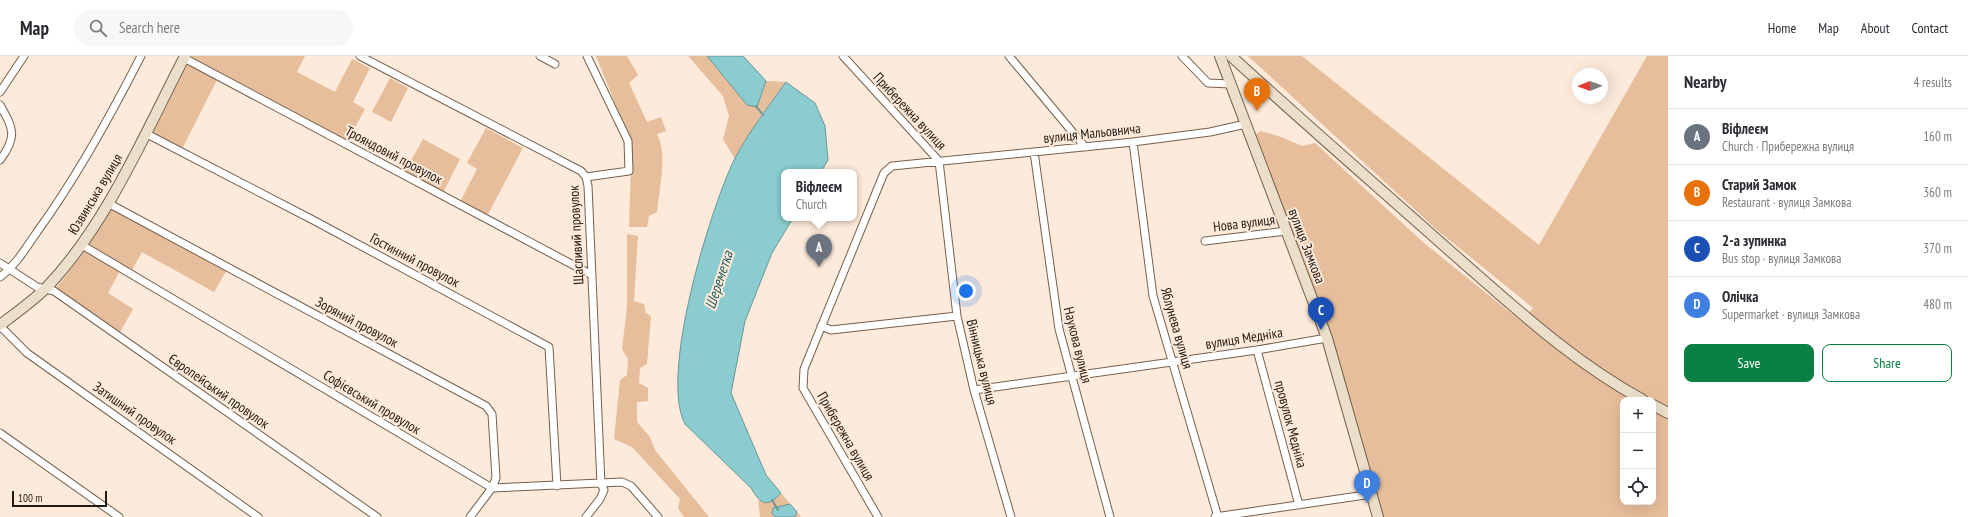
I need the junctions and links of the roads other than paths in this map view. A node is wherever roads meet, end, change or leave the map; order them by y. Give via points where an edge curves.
1 (24, 56) edge
2 (141, 56) edge
3 (360, 56) edge
4 (540, 56) edge
5 (587, 56) edge
6 (843, 56) edge
7 (1009, 56) edge
8 (1182, 56) edge
9 (1220, 56) edge
10 (1231, 56) edge
11 (185, 57) edge
12 (555, 64) dead end
13 (1230, 82) junction
14 (0, 92) edge
15 (0, 104) edge
16 (1246, 124) junction
17 (145, 133) junction
18 (1133, 142) junction
19 (1085, 147) junction
20 (1034, 152) junction
21 (0, 160) edge
22 (939, 161) junction
23 (586, 177) junction
24 (108, 203) junction
25 (1286, 231) junction
26 (1205, 241) dead end
27 (82, 245) junction
28 (0, 263) edge
29 (10, 270) junction
30 (592, 275) junction
31 (0, 276) edge
32 (46, 288) junction
33 (957, 316) junction
34 (0, 326) edge
35 (821, 326) junction
36 (1327, 338) junction
37 (1257, 350) junction
38 (1173, 362) junction
39 (1072, 376) junction
40 (974, 390) junction
41 (1639, 397) edge
42 (1656, 407) edge
43 (1668, 413) edge
44 (0, 433) edge
45 (601, 484) junction
46 (557, 486) junction
47 (492, 488) junction
48 (1372, 494) junction
49 (1299, 504) junction
50 (119, 517) edge
51 (258, 517) edge
52 (377, 517) edge
53 (470, 517) edge
54 (586, 517) edge
55 (658, 517) edge
56 (878, 517) edge
57 (1011, 517) edge
58 (1110, 517) edge
59 (1217, 517) edge
60 (1378, 517) edge

1 - 14 street
2 - 29 street via 85,160
3 - 23 street, Щасливий провулок via 581,171
4 - 12 street
5 - 23 street via 628,141 629,171
6 - 22 street, Прибережна вулиця
7 - 19 street
8 - 13 street via 1208,83
9 - 13 main road, вулиця Замкова
10 - 41 main road via 1320,138 1519,311 1585,365
11 - 17 main road, Юзвинська вулиця
11 - 30 street, Трояндовий провулок
13 - 16 main road, вулиця Замкова
15 - 21 street via 13,134 10,145
16 - 18 street, вулиця Мальовнича via 1210,132
16 - 25 main road, вулиця Замкова
17 - 24 main road, Юзвинська вулиця
17 - 46 street, Гостинний провулок via 549,347
18 - 19 street, вулиця Мальовнича
18 - 38 street, Яблунева вулиця via 1153,296
19 - 20 street, вулиця Мальовнича
20 - 22 street, вулиця Мальовнича
20 - 39 street, Наукова вулиця via 1059,329
22 - 33 street, Вінницька вулиця
22 - 35 street, Прибережна вулиця via 892,166 884,173
23 - 30 street, Щасливий провулок
24 - 27 main road, Юзвинська вулиця
24 - 47 street, Зоряний провулок via 486,406 492,414 496,478
25 - 26 street, Нова вулиця
25 - 36 main road, вулиця Замкова
27 - 32 main road, Юзвинська вулиця
27 - 47 street, Софієвський провулок
28 - 29 street, Європейський провулок
29 - 31 street
29 - 32 street, Європейський провулок via 37,287
30 - 45 street, Щасливий провулок
32 - 34 main road, Юзвинська вулиця
32 - 52 street, Європейський провулок via 60,295
33 - 35 street via 831,330
33 - 40 street, Вінницька вулиця
34 - 51 street, Затишний провулок via 27,353
35 - 56 street, Прибережна вулиця via 804,369 803,388
36 - 37 street, вулиця Медніка
36 - 48 main road, вулиця Замкова
37 - 38 street, вулиця Медніка
37 - 49 street, провулок Медніка
38 - 39 street, вулиця Медніка
38 - 59 street, Яблунева вулиця
39 - 40 street, вулиця Медніка
39 - 58 street, Наукова вулиця
40 - 57 street, Вінницька вулиця
42 - 43 main road
44 - 50 street
45 - 46 street
45 - 54 street, Щасливий провулок via 604,490 600,499
45 - 55 street via 628,484
46 - 47 street
47 - 53 street, Зоряний провулок
48 - 49 street
48 - 60 main road, вулиця Замкова
49 - 59 street

